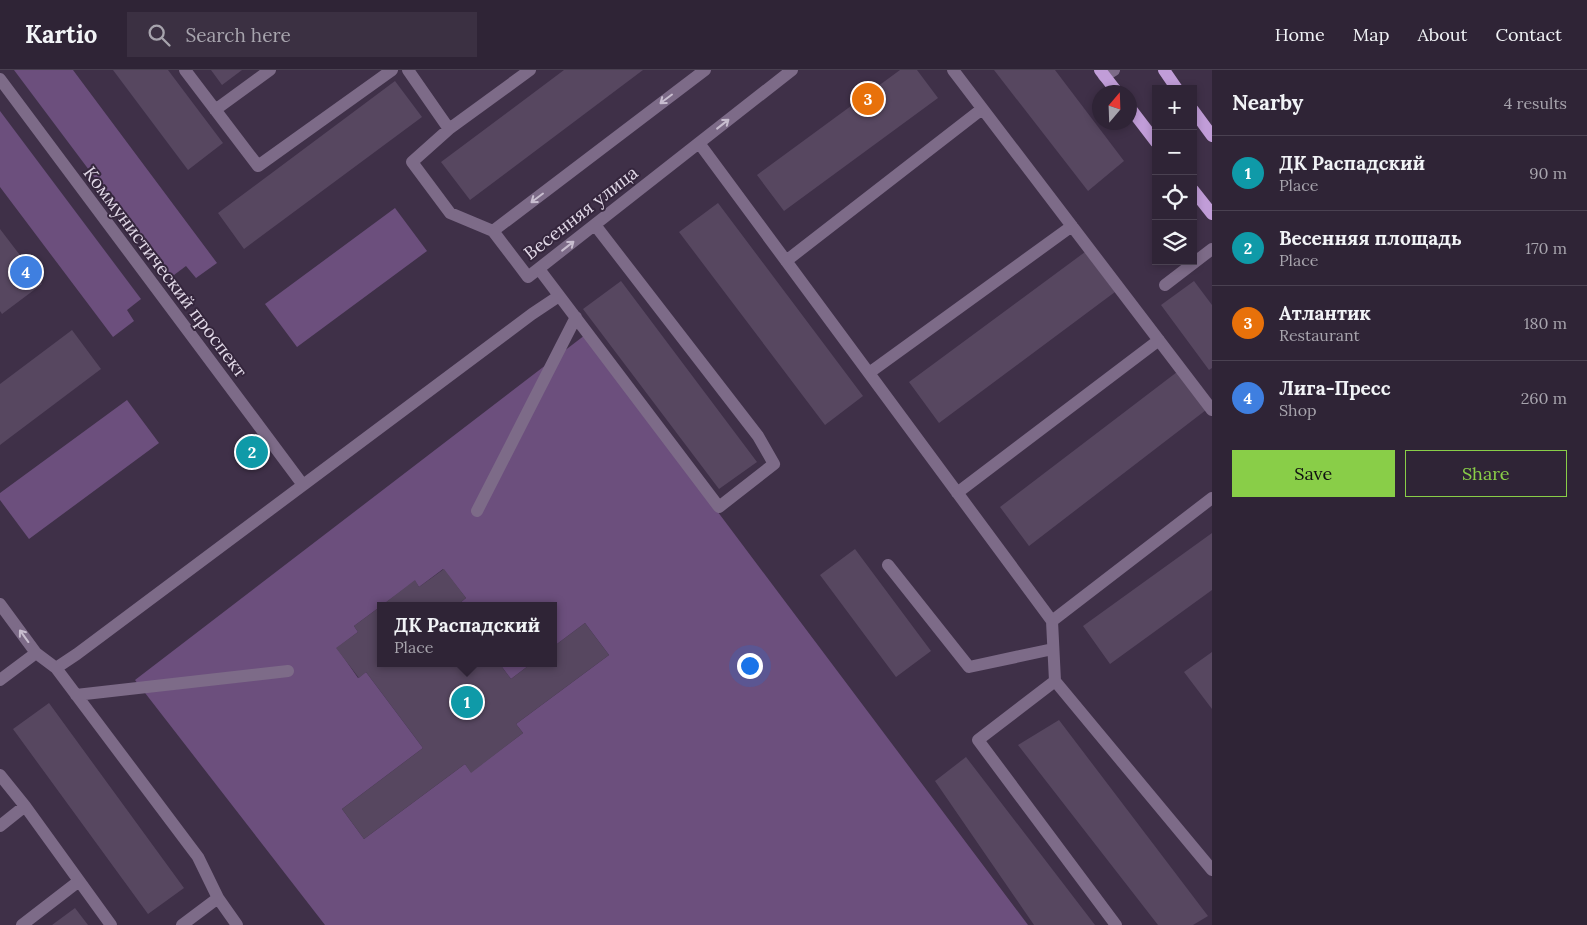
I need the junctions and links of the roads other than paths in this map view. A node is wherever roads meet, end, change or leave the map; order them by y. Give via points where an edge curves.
1 (185, 70) edge
2 (270, 70) edge
3 (392, 70) edge
4 (408, 70) edge
5 (530, 70) edge
6 (792, 70) edge
7 (952, 70) edge
8 (1164, 70) edge
9 (699, 72) edge
10 (1106, 72) edge
11 (0, 80) edge
12 (1113, 85) edge
13 (1174, 85) edge
14 (982, 109) junction
15 (215, 110) junction
16 (1197, 115) edge
17 (1137, 117) edge
18 (449, 129) junction
19 (1212, 136) edge
20 (1152, 137) edge
21 (699, 143) junction
22 (1197, 195) edge
23 (1212, 214) edge
24 (595, 225) junction
25 (1072, 226) junction
26 (493, 231) junction
27 (1212, 249) edge
28 (786, 261) junction
29 (539, 269) junction
30 (1165, 285) dead end
31 (559, 296) junction
32 (576, 317) junction
33 (1159, 340) junction
34 (869, 373) junction
35 (1212, 410) edge
36 (303, 486) junction
37 (957, 493) junction
38 (1212, 498) edge
39 (477, 512) dead end
40 (888, 565) dead end
41 (0, 604) edge
42 (1052, 621) junction
43 (1053, 649) junction
44 (36, 653) junction
45 (56, 668) junction
46 (288, 671) dead end
47 (0, 680) edge
48 (1055, 680) junction
49 (76, 695) junction
50 (0, 775) edge
51 (25, 806) junction
52 (0, 826) edge
53 (1212, 870) edge
54 (79, 881) junction
55 (218, 898) junction
56 (22, 925) edge
57 (111, 925) edge
58 (182, 925) edge
59 (237, 925) edge
60 (1116, 925) edge

1 - 15 street
2 - 15 street
3 - 15 street via 258,166
4 - 18 street
5 - 18 street
21 -> 6 street, Весенняя улица
7 - 14 street
8 - 13 main road
9 -> 26 street
10 - 12 main road
11 - 36 street, Коммунистический проспект
14 - 25 street
14 - 28 street
16 - 19 main road
17 - 20 main road
18 - 26 street via 412,162 450,212
21 - 24 street, Весенняя улица
21 - 28 street
22 - 23 main road
29 -> 24 street, Весенняя улица
24 - 32 street via 758,436 774,464 719,506
25 - 33 street
25 - 34 street
26 - 29 street, Весенняя улица via 528,277
27 - 30 street
28 - 34 street
29 - 31 street
31 - 32 street
31 - 36 street
32 - 39 street
33 - 35 street
33 - 37 street
34 - 37 street
36 - 45 street
37 - 42 street
38 - 42 street
40 - 43 street via 969,667
44 -> 41 street
42 - 43 street
43 - 48 street
44 - 45 street
44 - 47 street
45 - 49 street
46 - 49 street
48 - 53 street
48 - 60 street via 978,740
49 - 55 street via 198,857
50 - 51 street
51 - 52 street
51 - 54 street
54 - 56 street
54 - 57 street
55 - 58 street
55 - 59 street

